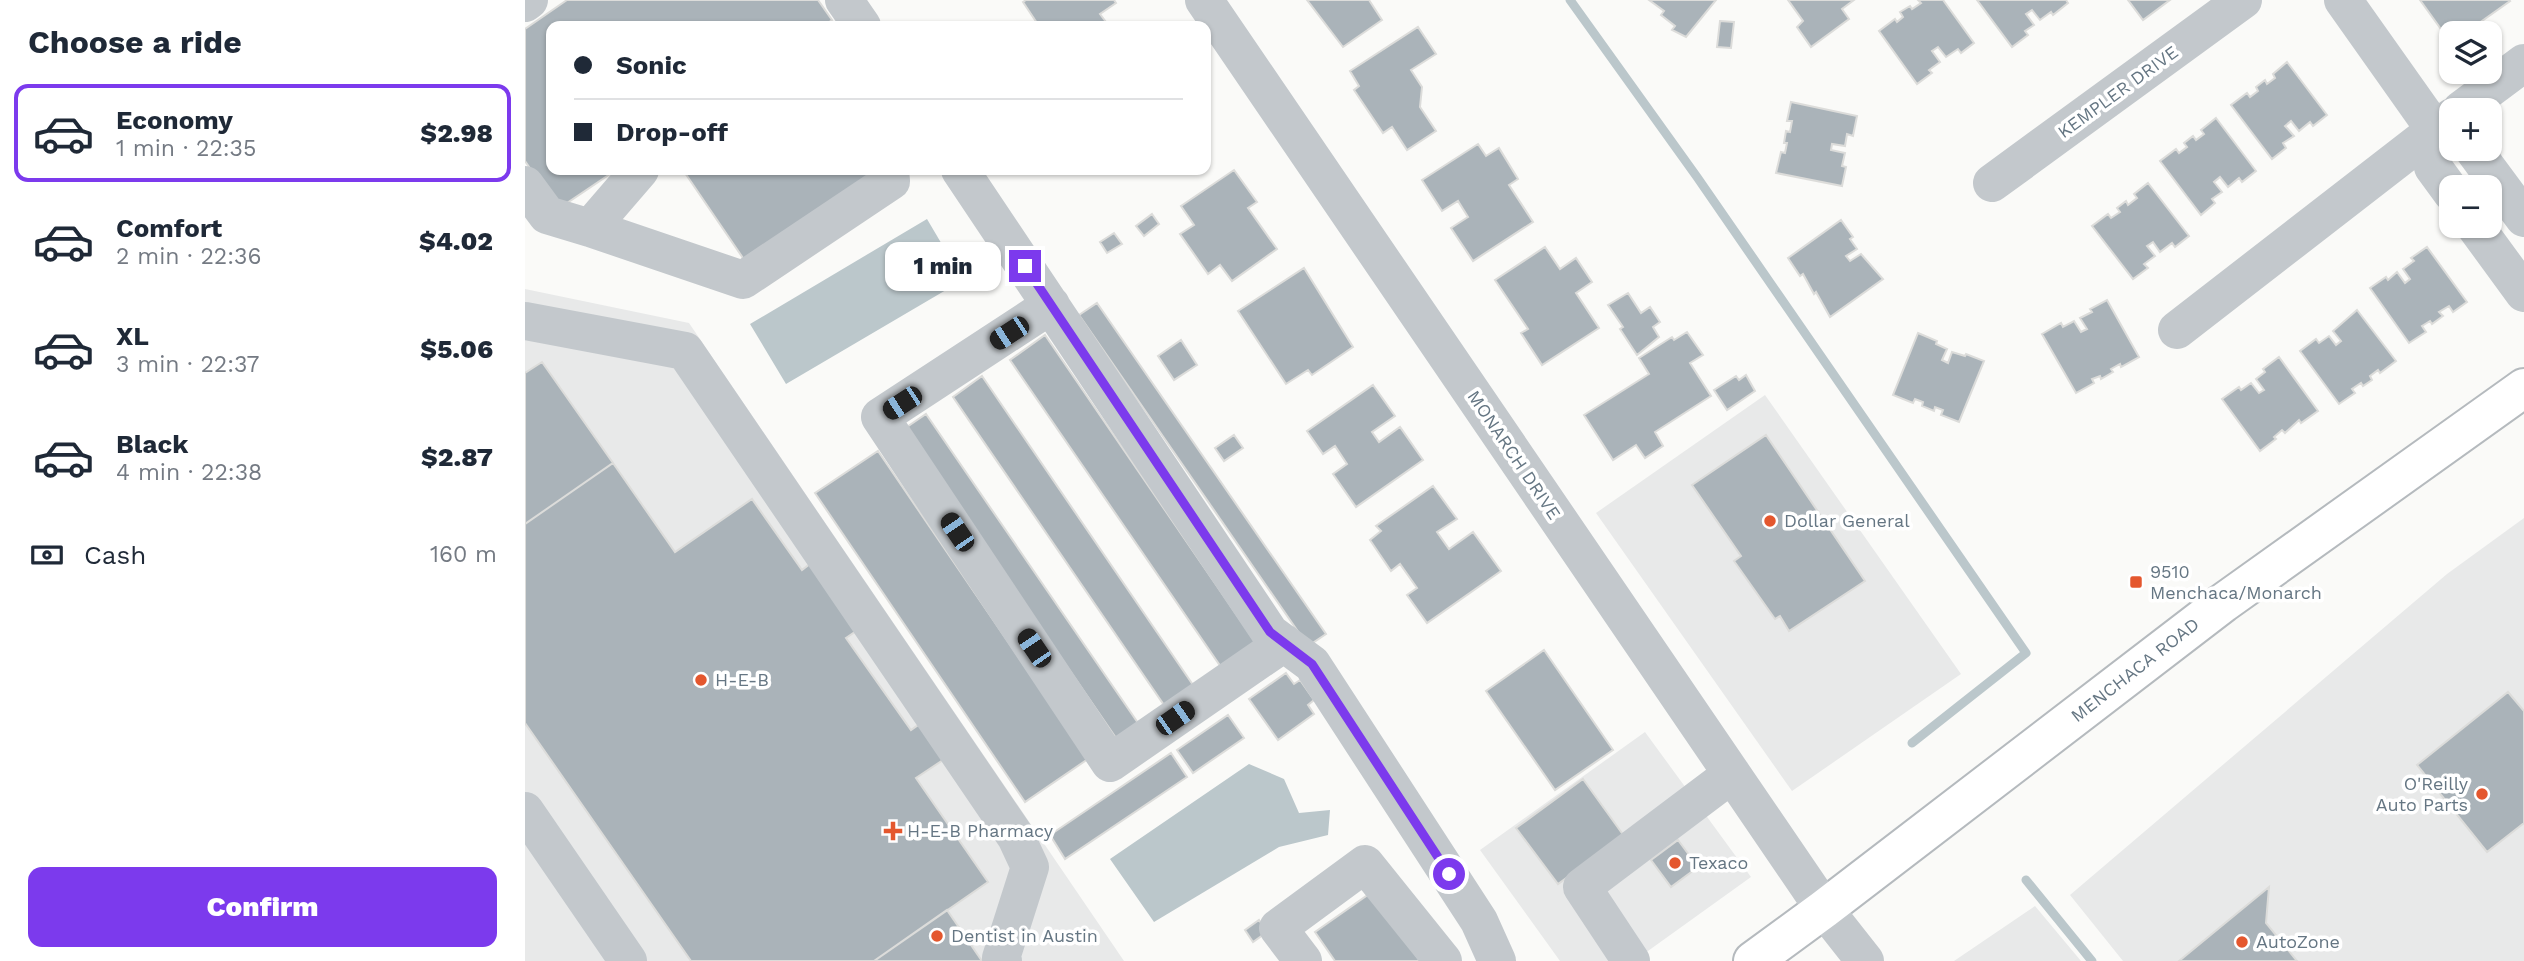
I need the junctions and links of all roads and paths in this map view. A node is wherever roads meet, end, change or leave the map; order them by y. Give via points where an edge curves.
1 (1204, 0) edge
2 (2243, 0) edge
3 (2343, 0) edge
4 (2524, 63) edge
5 (2481, 98) edge
6 (2439, 110) edge
7 (2439, 131) edge
8 (2439, 151) edge
9 (2482, 161) edge
10 (636, 175) edge
11 (890, 175) edge
12 (963, 175) edge
13 (2439, 175) edge
14 (1992, 183) dead end
15 (525, 185) edge
16 (2524, 218) edge
17 (590, 228) junction
18 (2484, 238) edge
19 (2524, 293) edge
20 (1051, 305) junction
21 (525, 321) edge
22 (2177, 330) dead end
23 (2524, 388) edge
24 (1284, 643) junction
25 (1732, 774) junction
26 (525, 811) edge
27 (1824, 909) junction
28 (628, 961) edge
29 (1003, 961) edge
30 (1303, 961) edge
31 (1443, 961) edge
32 (1497, 961) edge
33 (1631, 961) edge
34 (1753, 961) edge
35 (1865, 961) edge

1 - 25 street, MONARCH DRIVE
2 - 14 street, KEMPLER DRIVE
3 - 6 street
4 - 5 street
7 - 22 street
8 - 13 street via 2433,167
9 - 16 street
10 - 17 street
11 - 17 street via 891,181 743,279
12 - 20 street
15 - 17 street via 547,215
18 - 19 street
20 - 24 street via 1270,632
20 - 24 street via 880,416 1110,763
21 - 29 street via 685,351 1016,837 1030,867
23 - 27 main road, MENCHACA ROAD via 2223,603
24 - 32 street via 1312,664 1479,921
25 - 27 street, MONARCH DRIVE
25 - 33 street via 1582,887
26 - 28 street
27 - 34 main road, MENCHACA ROAD
27 - 35 street, MONARCH DRIVE
30 - 31 street via 1278,928 1365,864

